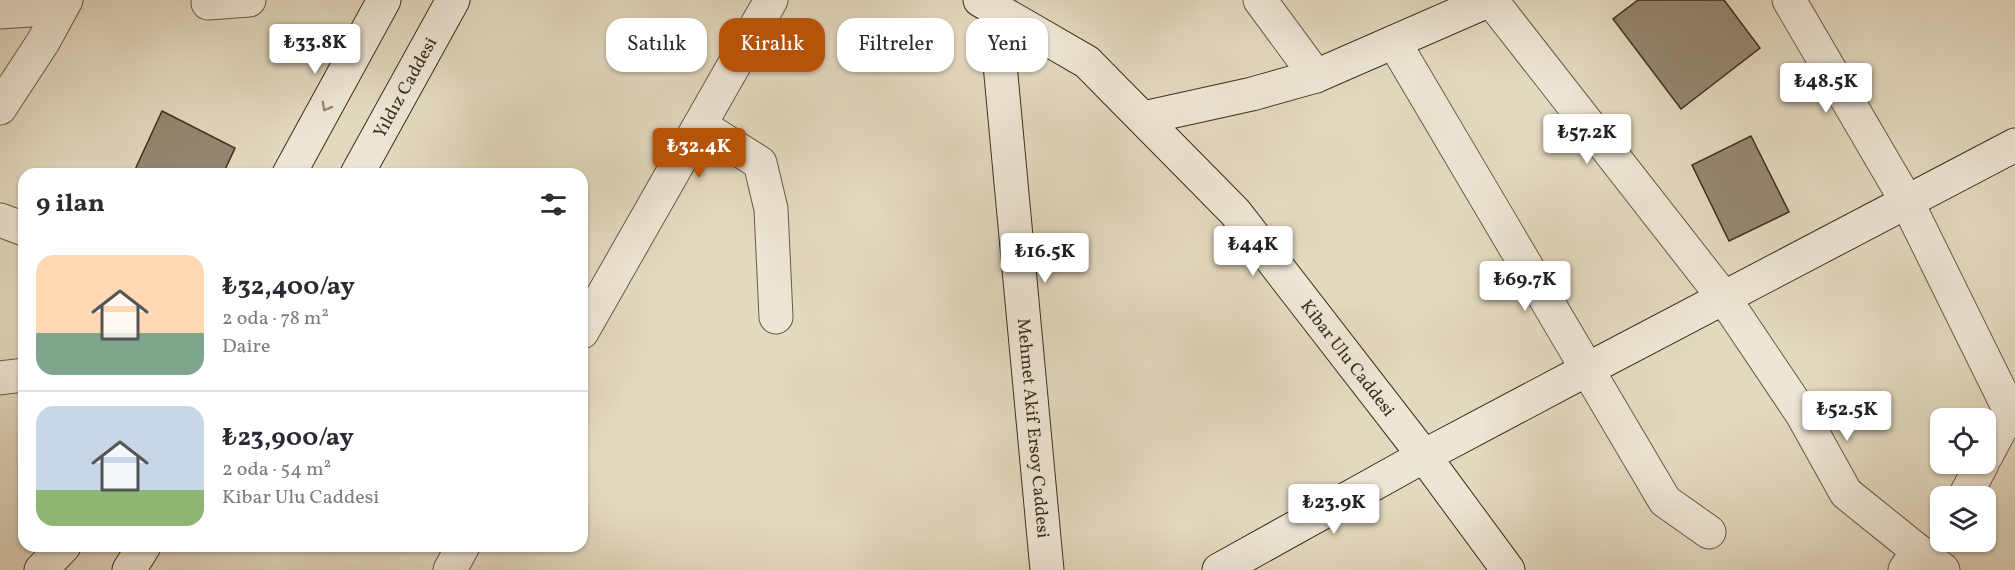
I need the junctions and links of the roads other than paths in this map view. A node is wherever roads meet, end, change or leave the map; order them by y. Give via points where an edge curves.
1 (249, 0) edge
2 (384, 0) edge
3 (453, 0) edge
4 (771, 0) edge
5 (1260, 0) edge
6 (1490, 0) edge
7 (1789, 0) edge
8 (208, 3) dead end
9 (989, 3) edge
10 (64, 4) edge
11 (0, 12) edge
12 (1394, 42) junction
13 (1316, 76) junction
14 (0, 108) edge
15 (1143, 118) junction
16 (700, 125) junction
17 (2015, 145) edge
18 (293, 168) edge
19 (360, 168) edge
20 (1907, 202) junction
21 (0, 220) edge
22 (18, 227) edge
23 (1724, 298) junction
24 (776, 316) dead end
25 (588, 321) edge
26 (1588, 369) junction
27 (18, 376) edge
28 (0, 378) edge
29 (1996, 437) edge
30 (1424, 456) junction
31 (1709, 532) dead end
32 (58, 552) edge
33 (140, 552) edge
34 (460, 552) edge
35 (1928, 559) edge
36 (1229, 567) edge
37 (41, 570) edge
38 (129, 570) edge
39 (450, 570) edge
40 (1047, 570) edge
41 (1508, 570) edge

1 - 8 street
2 -> 18 street
3 - 19 street, Yıldız Caddesi
4 - 16 street
5 - 13 street
6 - 12 street
6 - 23 street
7 - 20 street
9 - 15 street, Kibar Ulu Caddesi via 1087,62
9 - 40 street, Mehmet Akif Ersoy Caddesi
10 - 11 street
10 - 14 street
12 - 13 street
12 - 26 street
13 - 15 street
15 - 30 street, Kibar Ulu Caddesi via 1235,212
16 - 24 street via 760,163 771,209
16 - 25 street
17 - 20 street
20 - 23 street
20 - 29 street via 2010,411
21 - 22 street
23 - 26 street
23 - 35 street via 1802,414 1846,493
26 - 30 street
26 - 31 street via 1665,501
27 - 28 street
30 - 36 street
30 - 41 street, Kibar Ulu Caddesi
32 - 37 street
33 - 38 street
34 - 39 street

